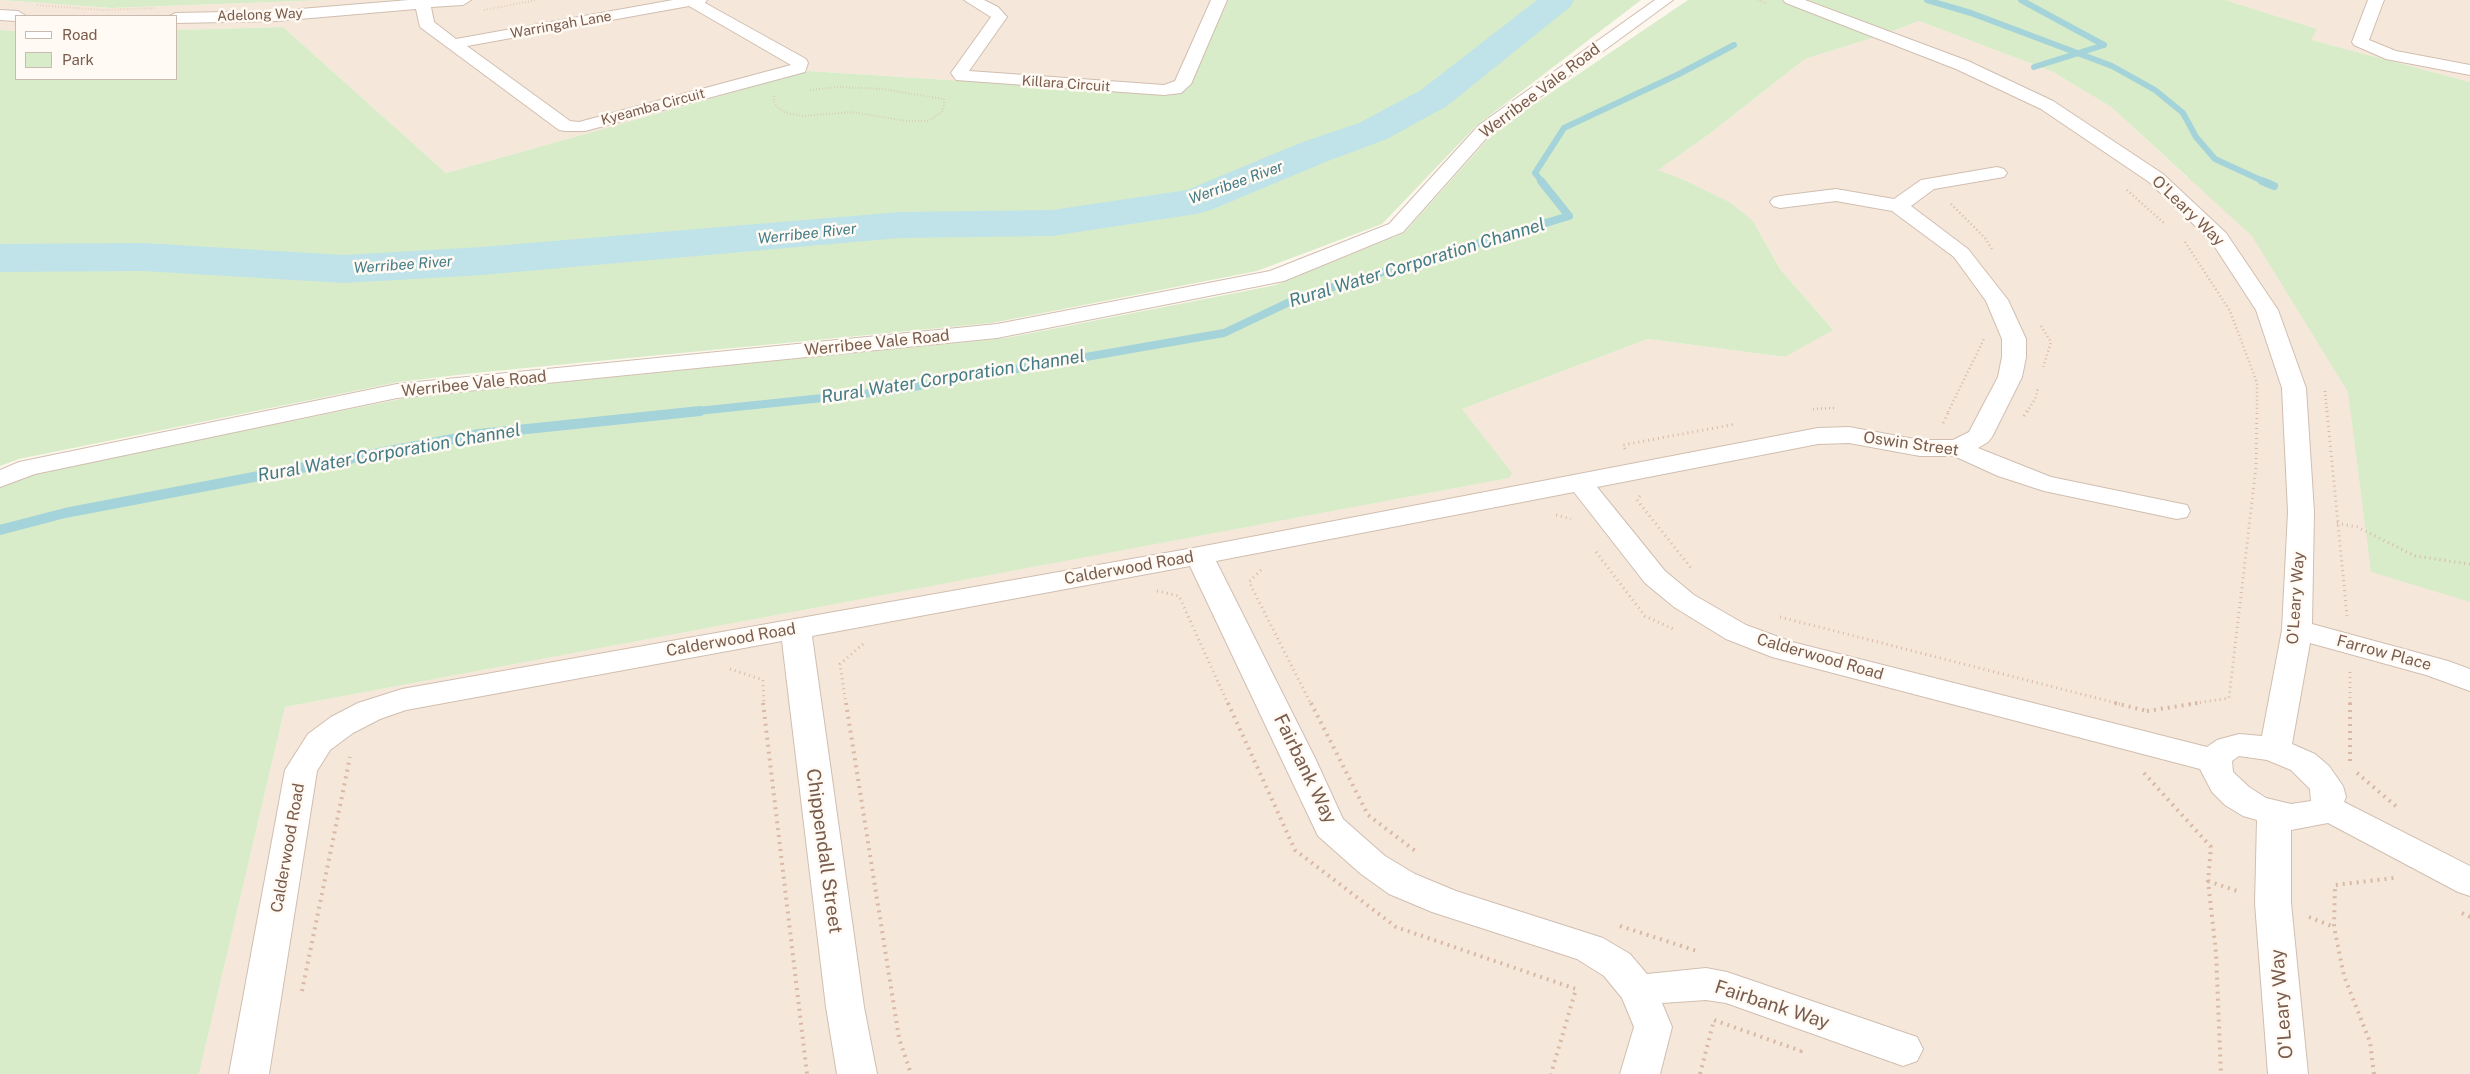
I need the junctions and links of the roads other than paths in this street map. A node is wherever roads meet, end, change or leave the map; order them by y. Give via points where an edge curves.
1 (463, 0) edge
2 (972, 0) edge
3 (1219, 0) edge
4 (1665, 0) edge
5 (2376, 0) edge
6 (693, 1) edge
7 (1787, 2) edge
8 (423, 5) junction
9 (0, 15) edge
10 (15, 16) edge
11 (178, 18) edge
12 (453, 44) junction
13 (2470, 70) edge
14 (1997, 173) dead end
15 (1780, 202) dead end
16 (1898, 206) junction
17 (1958, 448) junction
18 (0, 479) edge
19 (1580, 482) junction
20 (2177, 511) dead end
21 (1199, 556) junction
22 (796, 628) junction
23 (2296, 630) junction
24 (2470, 681) edge
25 (2275, 750) junction
26 (2216, 761) junction
27 (2326, 807) junction
28 (2274, 814) junction
29 (2470, 882) edge
30 (1638, 990) junction
31 (1902, 1049) dead end
32 (249, 1074) edge
33 (857, 1074) edge
34 (1640, 1074) edge
35 (2288, 1074) edge

1 - 8 street, Adelong Way
2 - 3 street, Killara Circuit via 999,16 959,74 962,76 1164,90 1182,84
4 - 18 street, Werribee Vale Road via 1485,129 1396,228 1276,276 997,331 397,391 28,468
5 - 13 street via 2360,42 2392,55
6 - 12 street, Warringah Lane
6 - 12 street, Kyeamba Circuit via 800,63 799,68 579,128 565,126
7 - 23 street, O'Leary Way via 1962,65 2047,105 2156,178 2219,237 2267,310 2294,388 2300,512
8 - 11 street, Adelong Way via 276,16
8 - 12 street, Kyeamba Circuit via 426,24
9 - 10 street
14 - 16 street via 1928,184
15 - 16 street via 1836,195
16 - 17 street via 1961,253 1997,300 2014,339 2010,377 1979,438
17 - 19 street, Oswin Street via 1920,448 1849,435 1818,436
17 - 20 street, Oswin Street via 2044,483
19 - 21 street, Calderwood Road
19 - 26 street, Calderwood Road via 1656,577 1684,601 1736,632 1782,650
21 - 22 street, Calderwood Road
21 - 30 street, Fairbank Way via 1330,826 1373,865 1402,884 1445,902 1590,948 1617,965
22 - 32 street, Calderwood Road via 402,700 369,711 319,742 301,770
22 - 33 street, Chippendall Street
23 - 24 street, Farrow Place via 2437,668
23 - 25 street, O'Leary Way
25 - 26 street via 2239,745 2220,753
25 - 27 street via 2303,762 2317,774 2326,786 2329,797
26 - 28 street via 2217,772 2224,784 2237,796
27 - 28 street via 2318,814 2306,817
27 - 29 street
28 - 35 street, O'Leary Way via 2273,904
30 - 31 street, Fairbank Way via 1706,984 1727,988
30 - 34 street, Fairbank Way via 1653,1027

